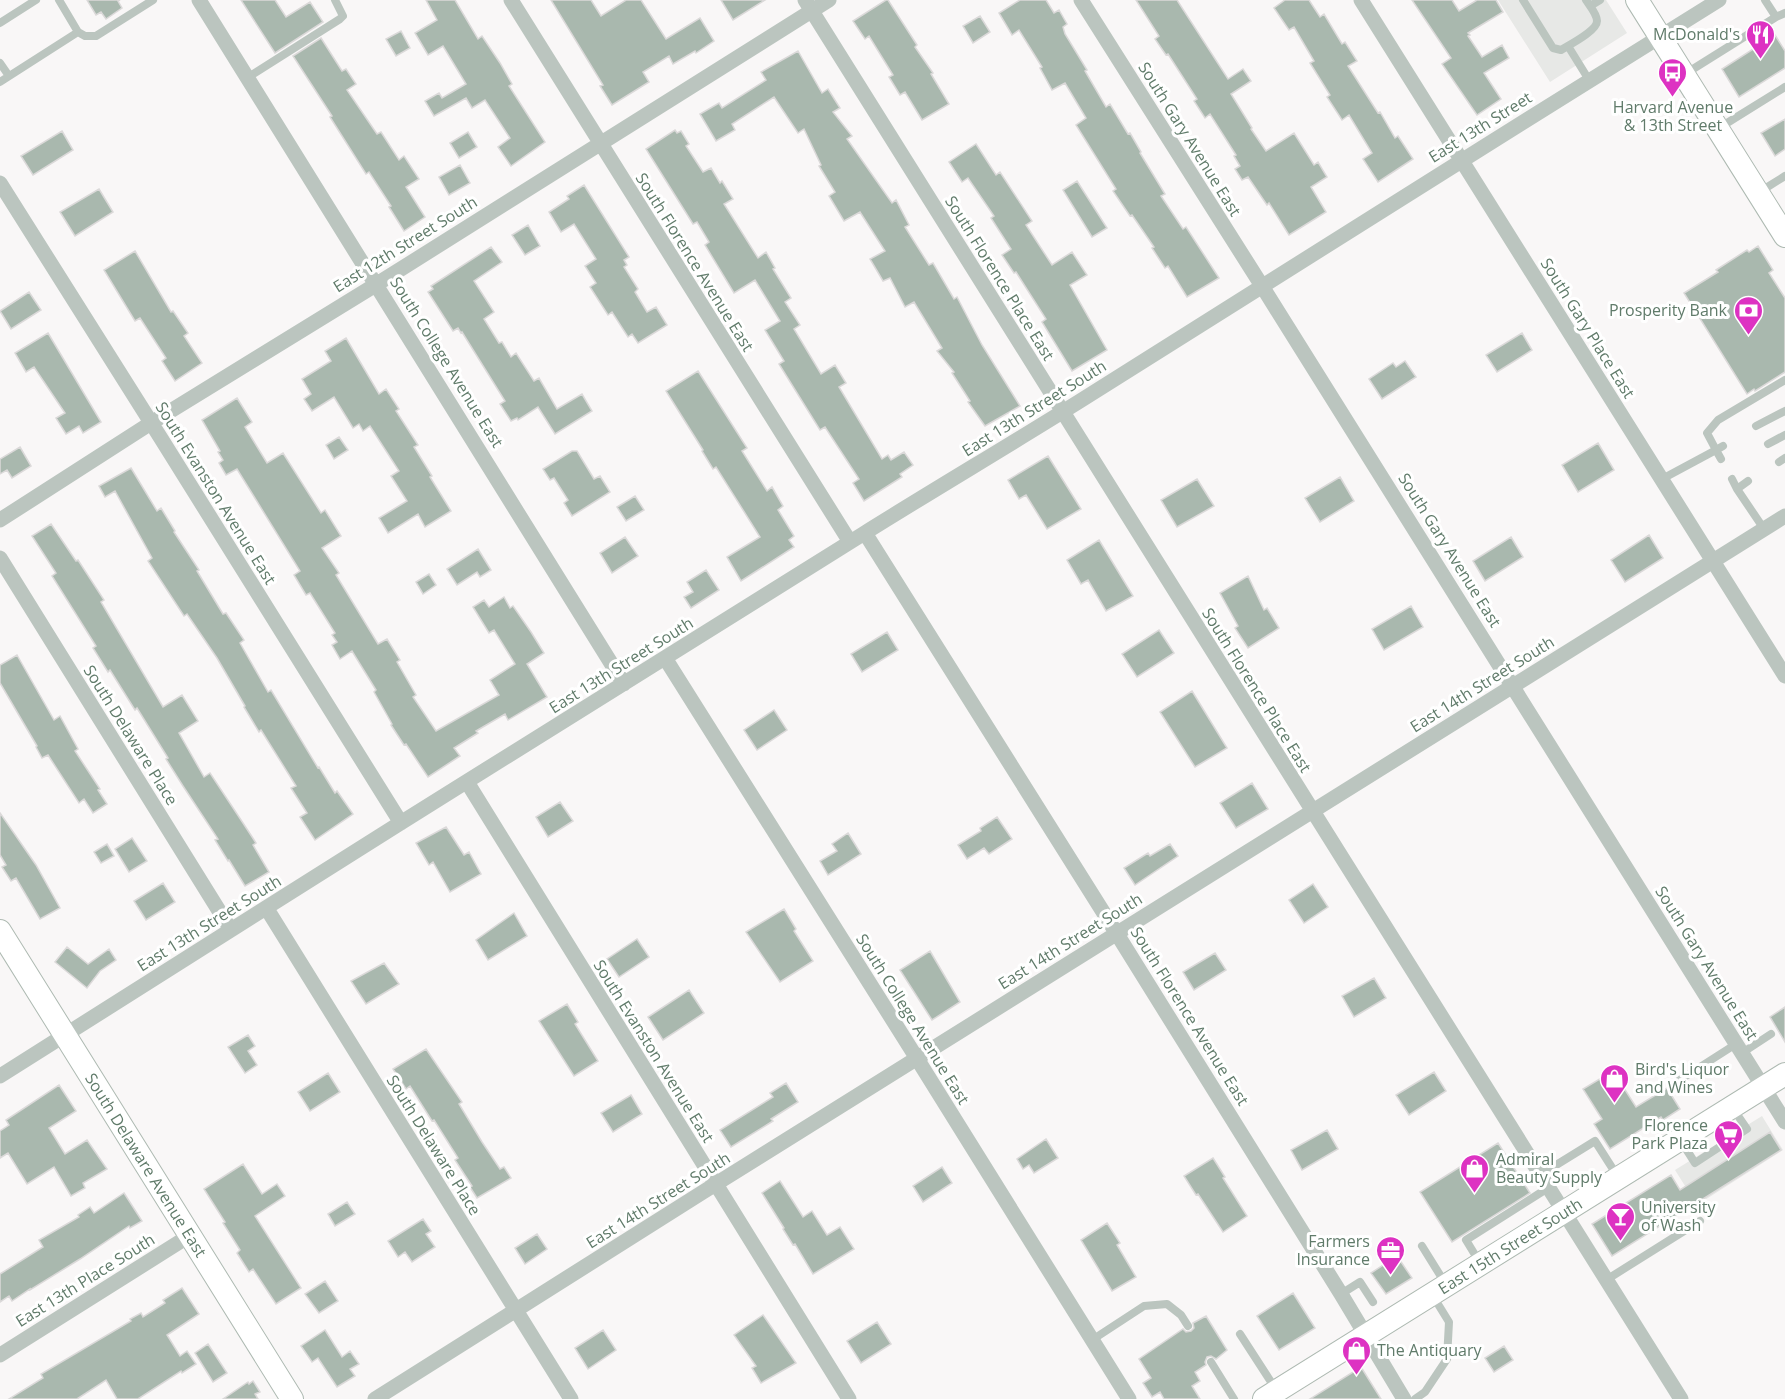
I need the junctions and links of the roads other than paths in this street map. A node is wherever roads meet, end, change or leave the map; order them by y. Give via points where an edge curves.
1 (36, 0) edge
2 (58, 0) edge
3 (153, 0) edge
4 (199, 0) edge
5 (335, 0) edge
6 (511, 0) edge
7 (829, 0) edge
8 (1081, 0) edge
9 (1361, 0) edge
10 (1523, 0) edge
11 (1600, 0) edge
12 (1719, 0) edge
13 (1765, 0) edge
14 (140, 3) edge
15 (1588, 3) edge
16 (1643, 4) edge
17 (808, 5) edge
18 (1785, 14) edge
19 (1776, 17) junction
20 (0, 22) edge
21 (78, 32) junction
22 (1659, 36) junction
23 (1568, 46) junction
24 (0, 63) edge
25 (1684, 75) junction
26 (9, 76) junction
27 (247, 78) junction
28 (1589, 80) junction
29 (0, 82) edge
30 (1785, 87) edge
31 (1718, 129) junction
32 (600, 143) junction
33 (1461, 160) junction
34 (1785, 176) edge
35 (0, 183) edge
36 (1758, 192) junction
37 (1785, 236) edge
38 (377, 284) junction
39 (1262, 286) junction
40 (1785, 380) edge
41 (1785, 411) edge
42 (1062, 412) junction
43 (151, 423) junction
44 (1756, 426) dead end
45 (1785, 435) edge
46 (1768, 444) dead end
47 (1720, 448) junction
48 (1721, 459) dead end
49 (1732, 478) dead end
50 (1662, 479) junction
51 (1748, 481) dead end
52 (1737, 489) junction
53 (1785, 516) edge
54 (0, 520) edge
55 (1764, 529) junction
56 (865, 533) junction
57 (850, 542) junction
58 (0, 558) edge
59 (1713, 561) junction
60 (665, 658) junction
61 (1785, 676) edge
62 (624, 684) junction
63 (1513, 685) junction
64 (467, 782) junction
65 (1312, 811) junction
66 (400, 824) junction
67 (267, 909) junction
68 (231, 930) junction
69 (0, 931) edge
70 (1117, 933) junction
71 (65, 1034) junction
72 (1771, 1034) dead end
73 (1739, 1048) junction
74 (917, 1058) junction
75 (1785, 1074) edge
76 (0, 1076) edge
77 (1675, 1083) dead end
78 (1764, 1087) junction
79 (1785, 1121) edge
80 (1619, 1178) junction
81 (1544, 1181) junction
82 (716, 1184) junction
83 (1564, 1213) junction
84 (1700, 1221) dead end
85 (189, 1236) junction
86 (1422, 1246) dead end
87 (1481, 1264) junction
88 (1606, 1280) junction
89 (1440, 1290) junction
90 (1341, 1294) junction
91 (1373, 1302) dead end
92 (516, 1311) junction
93 (1188, 1326) dead end
94 (1240, 1334) dead end
95 (1366, 1336) junction
96 (1092, 1340) junction
97 (0, 1355) edge
98 (1211, 1362) dead end
99 (1271, 1395) edge
100 (292, 1399) edge
101 (375, 1399) edge
102 (571, 1399) edge
103 (849, 1399) edge
104 (1129, 1399) edge
105 (1234, 1399) edge
106 (1404, 1399) edge
107 (1414, 1399) edge
108 (1681, 1399) edge

1 - 20 lane
2 - 21 lane
3 - 14 lane
4 - 27 street, South College Avenue East
5 - 27 lane via 342,11 340,19
6 - 32 street, South Florence Avenue East
7 - 17 street, East 12th Street South
8 - 39 street, South Gary Avenue East
9 - 33 street, South Gary Place East
10 - 23 lane via 1553,48 1561,50
11 - 15 lane
12 - 22 street, East 13th Street
13 - 19 lane
14 - 21 lane via 96,36
15 - 23 lane via 1597,22 1595,28
16 - 22 main road
17 - 32 street, East 12th Street South
17 - 42 street, South Florence Place East
18 - 19 lane
19 - 25 lane
21 - 26 lane
22 - 25 main road
22 - 28 street, East 13th Street
23 - 28 lane
24 - 26 lane
25 - 31 main road
26 - 29 lane
27 - 38 street, South College Avenue East
28 - 33 street, East 13th Street
30 - 31 lane
31 - 36 main road
32 - 38 street, East 12th Street South
32 - 57 street, South Florence Avenue East
33 - 39 street, East 13th Street
33 - 50 street, South Gary Place East
34 - 36 lane
35 - 43 street, South Evanston Avenue East
36 - 37 main road
38 - 43 street, East 12th Street South
38 - 62 street, South College Avenue East
39 - 42 street, East 13th Street South
39 - 63 street, South Gary Avenue East
40 - 47 lane via 1718,420 1707,433
41 - 44 lane
42 - 56 street, East 13th Street South
42 - 65 street, South Florence Place East
43 - 54 street, East 12th Street South
43 - 66 street, South Evanston Avenue East
45 - 46 lane
47 - 48 lane
47 - 50 lane
49 - 52 lane
50 - 59 street, South Gary Place East
51 - 52 lane
52 - 55 lane
53 - 55 street, East 14th Street South
55 - 59 street, East 14th Street South
56 - 57 street, East 13th Street South
56 - 70 street, South Florence Avenue East
57 - 60 street, East 13th Street South
58 - 68 street, South Delaware Place
59 - 61 street, South Gary Place East
59 - 63 street, East 14th Street South
60 - 62 street, East 13th Street South
60 - 74 street, South College Avenue East
62 - 64 street, East 13th Street South
63 - 65 street, East 14th Street South
63 - 73 street, South Gary Avenue East
64 - 66 street, East 13th Street South
64 - 82 street, South Evanston Avenue East
65 - 70 street, East 14th Street South
65 - 81 street, South Florence Place East
66 - 67 street, East 13th Street South
67 - 68 street, East 13th Street South
67 - 92 street, South Delaware Place
68 - 71 street, East 13th Street South
69 - 71 main road, South Delaware Avenue East
70 - 74 street, East 14th Street South
70 - 90 street, South Florence Avenue East
71 - 76 street, East 13th Street South
71 - 85 main road, South Delaware Avenue East
72 - 73 lane
73 - 77 lane
73 - 78 street, South Gary Avenue East
74 - 82 street, East 14th Street South
74 - 96 street, South College Avenue East
75 - 78 main road, East 15th Street South
78 - 79 street, South Gary Avenue East
78 - 80 main road, East 15th Street South
80 - 81 lane via 1594,1142
80 - 83 main road, East 15th Street South
81 - 83 street, South Florence Place East
81 - 87 lane via 1466,1240
82 - 92 street, East 14th Street South
82 - 103 street, South Evanston Avenue East
83 - 87 main road, East 15th Street South
83 - 88 street, South Florence Place East
84 - 88 lane
85 - 97 street, East 13th Place South
85 - 100 main road, South Delaware Avenue East
86 - 89 lane
87 - 89 main road, East 15th Street South
88 - 108 street, South Florence Place East
89 - 95 main road, East 15th Street South
89 - 107 lane via 1449,1322 1447,1359 1425,1392
90 - 91 lane via 1359,1282
90 - 95 street, South Florence Avenue East
92 - 101 street, East 14th Street South
92 - 102 street, South Delaware Place
93 - 96 lane via 1167,1304 1151,1304
94 - 99 lane
95 - 99 main road, East 15th Street South
95 - 106 street, South Florence Avenue East
96 - 104 street, South College Avenue East
98 - 105 lane

